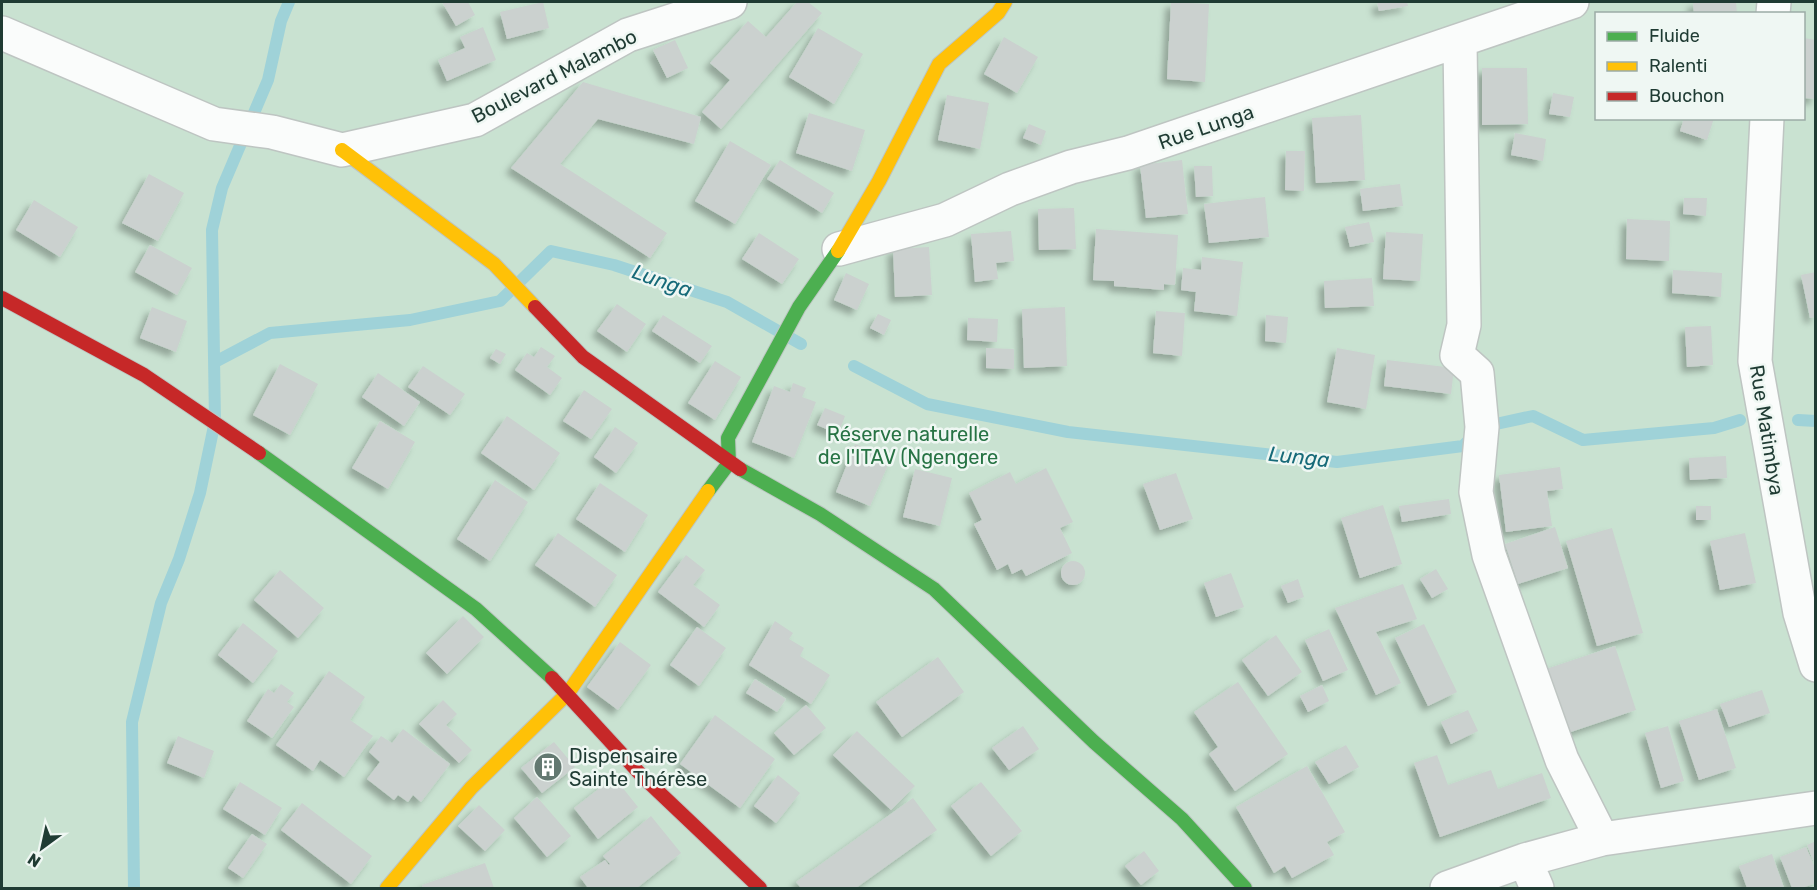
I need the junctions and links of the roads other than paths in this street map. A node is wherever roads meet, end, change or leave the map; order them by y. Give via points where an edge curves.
1 (1005, 2) edge
2 (1572, 2) edge
3 (713, 5) edge
4 (2, 33) edge
5 (1460, 42) junction
6 (1767, 120) edge
7 (342, 150) junction
8 (839, 249) junction
9 (2, 298) edge
10 (729, 464) junction
11 (1815, 665) edge
12 (568, 693) junction
13 (1815, 808) edge
14 (1602, 838) junction
15 (1531, 874) edge
16 (387, 888) edge
17 (760, 888) edge
18 (1245, 888) edge
19 (1447, 888) edge

1 - 8 street via 998,13 939,64
2 - 5 street, Rue Lunga
3 - 7 street, Boulevard Malambo via 628,35 475,120
4 - 7 street, Boulevard Malambo via 214,124 272,132
5 - 8 street, Rue Lunga via 1128,153 1071,167 1010,189 945,220
5 - 14 street via 1464,325 1457,355 1477,373 1482,427 1476,492 1490,555 1562,760
6 - 11 street, Rue Matimbya via 1755,361 1800,613
7 - 10 street via 494,264 583,357
8 - 10 street via 799,307 728,438
9 - 12 street via 144,375 255,448 476,609
10 - 12 street
10 - 18 street via 820,514 934,590 1094,742 1182,819
12 - 16 street via 471,788
12 - 17 street via 643,777
13 - 14 street
14 - 15 street
15 - 19 street

